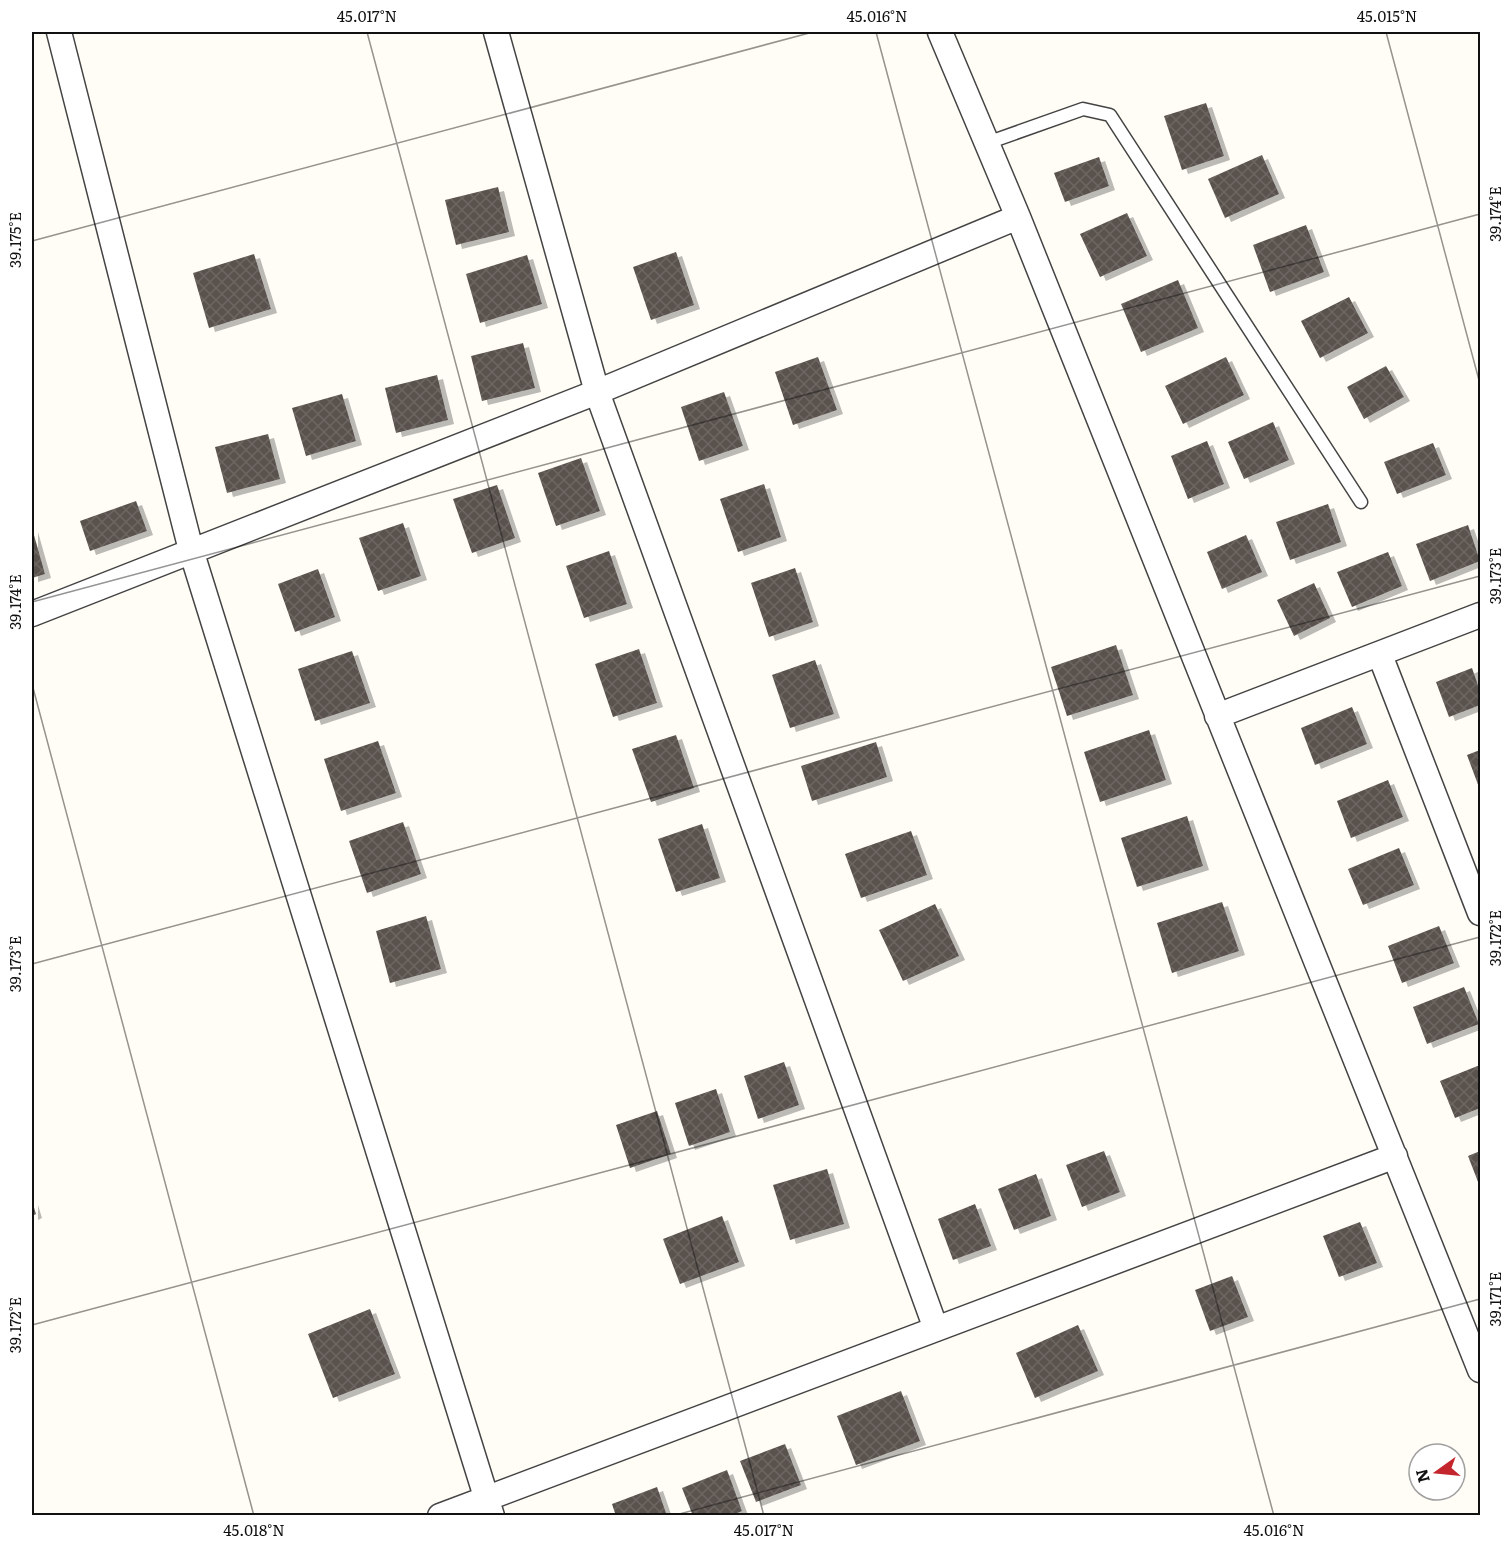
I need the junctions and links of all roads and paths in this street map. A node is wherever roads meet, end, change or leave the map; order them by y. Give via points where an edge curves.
1 (59, 32) edge
2 (496, 32) edge
3 (940, 32) edge
4 (987, 143) junction
5 (1018, 218) junction
6 (597, 392) junction
7 (1361, 502) dead end
8 (190, 550) junction
9 (32, 614) edge
10 (1480, 615) edge
11 (1380, 655) junction
12 (1217, 716) junction
13 (1480, 913) edge
14 (1395, 1156) junction
15 (936, 1329) junction
16 (1480, 1370) edge
17 (489, 1507) edge
18 (440, 1515) edge

1 - 8 street
2 - 6 street
3 - 4 street
4 - 5 street
4 - 7 lane via 1083,109 1110,115
5 - 6 street
5 - 12 street
6 - 8 street
6 - 15 street
8 - 9 street
8 - 17 street
10 - 11 street
11 - 12 street
11 - 13 street
12 - 14 street
14 - 15 street
14 - 16 street
15 - 17 street
17 - 18 street

